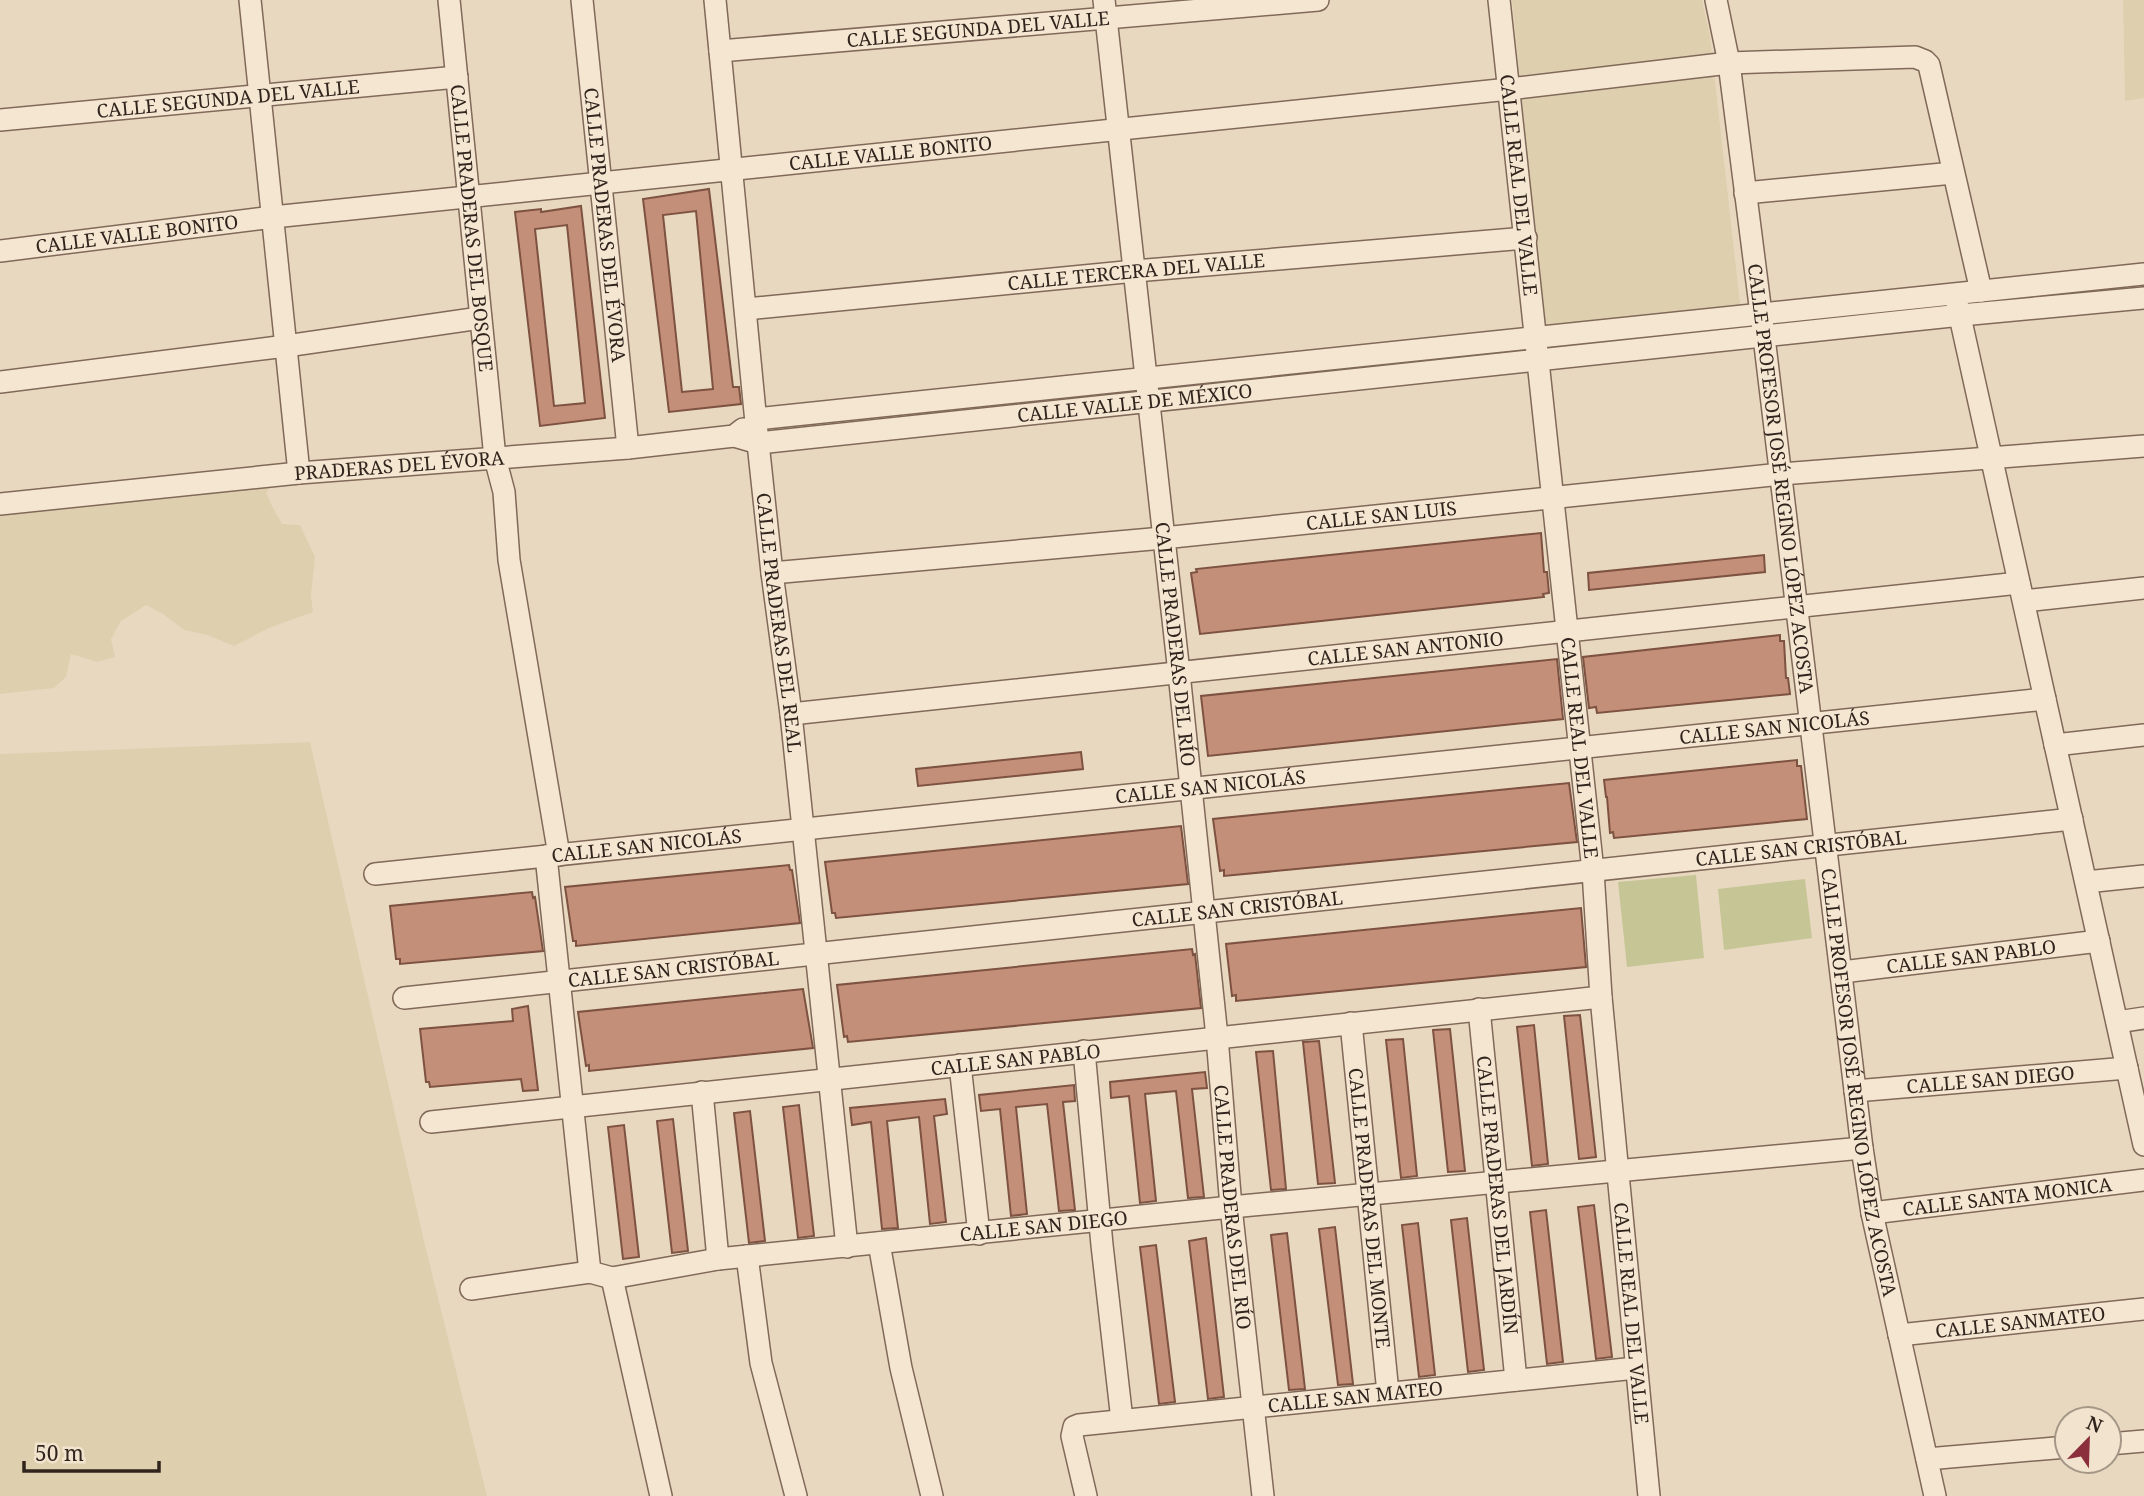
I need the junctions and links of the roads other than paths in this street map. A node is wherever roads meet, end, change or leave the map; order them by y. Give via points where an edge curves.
1 (250, 0) edge
2 (449, 0) edge
3 (582, 0) edge
4 (715, 0) edge
5 (1318, 0) edge
6 (1499, 0) edge
7 (1716, 0) edge
8 (1105, 9) edge
9 (720, 51) junction
10 (1729, 63) junction
11 (457, 77) junction
12 (1509, 89) junction
13 (260, 96) junction
14 (0, 120) edge
15 (1119, 130) junction
16 (732, 170) junction
17 (1953, 173) junction
18 (601, 183) junction
19 (1745, 193) junction
20 (469, 197) junction
21 (273, 217) junction
22 (1526, 238) junction
23 (0, 251) edge
24 (1135, 271) junction
25 (2144, 274) edge
26 (1981, 291) junction
27 (1954, 294) junction
28 (2144, 298) edge
29 (746, 309) junction
30 (1761, 315) junction
31 (1961, 315) junction
32 (480, 318) junction
33 (1764, 337) junction
34 (1535, 339) junction
35 (286, 346) junction
36 (1537, 361) junction
37 (1147, 379) junction
38 (0, 382) edge
39 (1150, 402) junction
40 (756, 419) junction
41 (734, 436) junction
42 (758, 443) junction
43 (2144, 446) edge
44 (628, 448) junction
45 (495, 457) junction
46 (1992, 457) junction
47 (299, 473) junction
48 (1781, 474) junction
49 (1553, 498) junction
50 (0, 504) edge
51 (1163, 538) junction
52 (772, 573) junction
53 (2144, 588) edge
54 (2022, 592) junction
55 (1797, 607) junction
56 (1568, 631) junction
57 (1179, 673) junction
58 (2045, 698) junction
59 (791, 714) junction
60 (1812, 724) junction
61 (2144, 735) edge
62 (2055, 745) junction
63 (1580, 747) junction
64 (1192, 788) junction
65 (2071, 819) junction
66 (803, 829) junction
67 (1827, 846) junction
68 (553, 855) junction
69 (1594, 871) junction
70 (375, 874) dead end
71 (2144, 876) edge
72 (2086, 882) junction
73 (1205, 912) junction
74 (2099, 941) junction
75 (816, 954) junction
76 (1842, 972) junction
77 (560, 981) junction
78 (1601, 997) junction
79 (404, 998) dead end
80 (1479, 1009) junction
81 (2144, 1018) edge
82 (2117, 1022) junction
83 (1350, 1023) junction
84 (1217, 1037) junction
85 (1084, 1051) junction
86 (960, 1065) junction
87 (2127, 1068) junction
88 (829, 1079) junction
89 (1855, 1090) junction
90 (702, 1092) junction
91 (572, 1107) junction
92 (431, 1122) dead end
93 (2144, 1145) edge
94 (1862, 1148) junction
95 (1618, 1172) junction
96 (2144, 1180) edge
97 (1498, 1182) junction
98 (1368, 1195) junction
99 (1231, 1207) junction
100 (1872, 1213) junction
101 (1101, 1221) junction
102 (979, 1234) junction
103 (879, 1243) junction
104 (847, 1247) junction
105 (747, 1256) junction
106 (718, 1259) junction
107 (590, 1272) junction
108 (612, 1278) junction
109 (471, 1289) dead end
110 (2144, 1309) edge
111 (1899, 1335) junction
112 (1636, 1368) junction
113 (1516, 1380) junction
114 (1388, 1393) junction
115 (1254, 1407) junction
116 (1122, 1420) junction
117 (2144, 1441) edge
118 (2123, 1443) edge
119 (2053, 1448) edge
120 (1927, 1459) junction
121 (662, 1496) edge
122 (796, 1496) edge
123 (932, 1496) edge
124 (1086, 1496) edge
125 (1263, 1496) edge
126 (1649, 1496) edge
127 (1936, 1496) edge

1 - 13 street, PRADERAS DEL ÉVORA
2 - 11 street, CALLE PRADERAS DEL BOSQUE
3 - 18 street, CALLE PRADERAS DEL ÉVORA
4 - 9 street, CALLE PRADERAS DEL REAL
5 - 8 street, CALLE SEGUNDA DEL VALLE
6 - 12 street, CALLE REAL DEL VALLE
7 - 10 street, CALLE PROFESOR JOSÉ REGINO LÓPEZ ACOSTA
8 - 9 street, CALLE SEGUNDA DEL VALLE
8 - 15 street, CALLE PRADERAS DEL RÍO
9 - 16 street, CALLE PRADERAS DEL REAL
10 - 12 street, CALLE VALLE BONITO
10 - 17 street, CALLE VALLE BONITO via 1920,58 1928,65
10 - 19 street, CALLE PROFESOR JOSÉ REGINO LÓPEZ ACOSTA
11 - 13 street, CALLE SEGUNDA DEL VALLE
11 - 20 street, CALLE PRADERAS DEL BOSQUE
12 - 15 street, CALLE VALLE BONITO
12 - 22 street, CALLE REAL DEL VALLE
13 - 14 street, CALLE SEGUNDA DEL VALLE
13 - 21 street, PRADERAS DEL ÉVORA
15 - 16 street, CALLE VALLE BONITO
15 - 24 street, CALLE PRADERAS DEL RÍO
16 - 18 street, CALLE VALLE BONITO
16 - 29 street, CALLE PRADERAS DEL REAL
17 - 19 street
17 - 26 street, CALLE VALLE BONITO
18 - 20 street, CALLE VALLE BONITO
18 - 44 street, CALLE PRADERAS DEL ÉVORA
19 - 30 street, CALLE PROFESOR JOSÉ REGINO LÓPEZ ACOSTA
20 - 21 street, CALLE VALLE BONITO
20 - 32 street, CALLE PRADERAS DEL BOSQUE
21 - 23 street, CALLE VALLE BONITO
21 - 35 street, PRADERAS DEL ÉVORA
22 - 24 street, CALLE TERCERA DEL VALLE
22 - 34 street, CALLE REAL DEL VALLE
24 - 29 street, CALLE TERCERA DEL VALLE
24 - 37 street, CALLE PRADERAS DEL RÍO
25 - 26 street, CALLE VALLE DE MÉXICO
26 - 27 street, CALLE VALLE DE MÉXICO
27 - 30 street, CALLE VALLE DE MÉXICO
27 - 31 street
28 - 31 street, CALLE VALLE DE MÉXICO
29 - 40 street, CALLE PRADERAS DEL REAL
30 - 33 street, CALLE PROFESOR JOSÉ REGINO LÓPEZ ACOSTA
30 - 34 street, CALLE VALLE DE MÉXICO
31 - 33 street, CALLE VALLE DE MÉXICO
31 - 46 street
32 - 35 street
32 - 45 street, CALLE PRADERAS DEL BOSQUE
33 - 36 street, CALLE VALLE DE MÉXICO
33 - 48 street, CALLE PROFESOR JOSÉ REGINO LÓPEZ ACOSTA
34 - 36 street, CALLE REAL DEL VALLE
34 - 37 street, CALLE VALLE DE MÉXICO
35 - 38 street
35 - 47 street, PRADERAS DEL ÉVORA
36 - 39 street, CALLE VALLE DE MÉXICO
36 - 49 street, CALLE REAL DEL VALLE
37 - 39 street, CALLE PRADERAS DEL RÍO
37 - 40 street, CALLE VALLE DE MÉXICO
39 - 42 street, CALLE VALLE DE MÉXICO
39 - 51 street, CALLE PRADERAS DEL RÍO
40 - 41 street
40 - 42 street, CALLE PRADERAS DEL REAL
41 - 42 street, CALLE VALLE DE MÉXICO
41 - 44 street, PRADERAS DEL ÉVORA
42 - 52 street, CALLE PRADERAS DEL REAL
43 - 46 street, CALLE SAN LUIS
44 - 45 street, PRADERAS DEL ÉVORA
45 - 47 street, PRADERAS DEL ÉVORA
45 - 68 street, CALLE PRADERAS DEL BOSQUE via 505,492 509,560
46 - 48 street, CALLE SAN LUIS
46 - 54 street
47 - 50 street
48 - 49 street, CALLE SAN LUIS
48 - 55 street, CALLE PROFESOR JOSÉ REGINO LÓPEZ ACOSTA
49 - 51 street, CALLE SAN LUIS
49 - 56 street, CALLE REAL DEL VALLE
51 - 52 street, CALLE SAN LUIS
51 - 57 street, CALLE PRADERAS DEL RÍO
52 - 59 street, CALLE PRADERAS DEL REAL
53 - 54 street, CALLE SAN ANTONIO
54 - 55 street, CALLE SAN ANTONIO
54 - 58 street
55 - 56 street, CALLE SAN ANTONIO
55 - 60 street, CALLE PROFESOR JOSÉ REGINO LÓPEZ ACOSTA
56 - 57 street, CALLE SAN ANTONIO
56 - 63 street, CALLE REAL DEL VALLE
57 - 59 street, CALLE SAN ANTONIO
57 - 64 street, CALLE PRADERAS DEL RÍO
58 - 60 street, CALLE SAN NICOLÁS
58 - 62 street
59 - 66 street, CALLE PRADERAS DEL REAL
60 - 63 street, CALLE SAN NICOLÁS
60 - 67 street, CALLE PROFESOR JOSÉ REGINO LÓPEZ ACOSTA
61 - 62 street
62 - 65 street
63 - 64 street, CALLE SAN NICOLÁS
63 - 69 street, CALLE REAL DEL VALLE
64 - 66 street, CALLE SAN NICOLÁS
64 - 73 street, CALLE PRADERAS DEL RÍO
65 - 67 street, CALLE SAN CRISTÓBAL
65 - 72 street
66 - 68 street, CALLE SAN NICOLÁS
66 - 75 street, CALLE PRADERAS DEL REAL
67 - 69 street, CALLE SAN CRISTÓBAL
67 - 76 street, CALLE PROFESOR JOSÉ REGINO LÓPEZ ACOSTA
68 - 70 street, CALLE SAN NICOLÁS
68 - 77 street
69 - 73 street, CALLE SAN CRISTÓBAL
69 - 78 street, CALLE REAL DEL VALLE
71 - 72 street
72 - 74 street
73 - 75 street, CALLE SAN CRISTÓBAL
73 - 84 street, CALLE PRADERAS DEL RÍO
74 - 76 street, CALLE SAN PABLO
74 - 82 street
75 - 77 street, CALLE SAN CRISTÓBAL
75 - 88 street, CALLE PRADERAS DEL REAL
76 - 89 street, CALLE PROFESOR JOSÉ REGINO LÓPEZ ACOSTA
77 - 79 street, CALLE SAN CRISTÓBAL
77 - 91 street
78 - 80 street, CALLE SAN PABLO
78 - 95 street, CALLE REAL DEL VALLE
80 - 83 street, CALLE SAN PABLO
80 - 97 street, CALLE PRADERAS DEL JARDÍN
81 - 82 street
82 - 87 street
83 - 84 street, CALLE SAN PABLO
83 - 98 street, CALLE PRADERAS DEL MONTE
84 - 85 street, CALLE SAN PABLO
84 - 99 street, CALLE PRADERAS DEL RÍO
85 - 86 street, CALLE SAN PABLO
85 - 101 street
86 - 88 street, CALLE SAN PABLO
86 - 102 street
87 - 89 street, CALLE SAN DIEGO
87 - 93 street
88 - 90 street, CALLE SAN PABLO
88 - 104 street, CALLE PRADERAS DEL REAL
89 - 94 street, CALLE PROFESOR JOSÉ REGINO LÓPEZ ACOSTA
90 - 91 street, CALLE SAN PABLO
90 - 106 street
91 - 92 street, CALLE SAN PABLO
91 - 107 street
94 - 95 street, CALLE SAN DIEGO
94 - 100 street, CALLE PROFESOR JOSÉ REGINO LÓPEZ ACOSTA
95 - 97 street, CALLE SAN DIEGO
95 - 112 street, CALLE REAL DEL VALLE
96 - 100 street, CALLE SANTA MONICA
97 - 98 street, CALLE SAN DIEGO
97 - 113 street, CALLE PRADERAS DEL JARDÍN
98 - 99 street, CALLE SAN DIEGO
98 - 114 street, CALLE PRADERAS DEL MONTE
99 - 101 street, CALLE SAN DIEGO
99 - 115 street, CALLE PRADERAS DEL RÍO
100 - 111 street, CALLE PROFESOR JOSÉ REGINO LÓPEZ ACOSTA
101 - 102 street, CALLE SAN DIEGO
101 - 116 street
102 - 103 street, CALLE SAN DIEGO
103 - 104 street, CALLE SAN DIEGO
103 - 123 street via 901,1368
104 - 105 street, CALLE SAN DIEGO
105 - 106 street, CALLE SAN DIEGO
105 - 122 street via 761,1363
106 - 108 street, CALLE SAN DIEGO
107 - 108 street, CALLE SAN DIEGO
107 - 109 street, CALLE SAN DIEGO
108 - 121 street
110 - 111 street, CALLE SANMATEO
111 - 120 street, CALLE PROFESOR JOSÉ REGINO LÓPEZ ACOSTA
112 - 113 street, CALLE SAN MATEO
112 - 126 street, CALLE REAL DEL VALLE
113 - 114 street, CALLE SAN MATEO
114 - 115 street, CALLE SAN MATEO
115 - 116 street, CALLE SAN MATEO
115 - 125 street, CALLE PRADERAS DEL RÍO
116 - 124 street, CALLE SAN MATEO via 1079,1425 1073,1432
117 - 118 street
119 - 120 street
120 - 127 street, CALLE PROFESOR JOSÉ REGINO LÓPEZ ACOSTA

